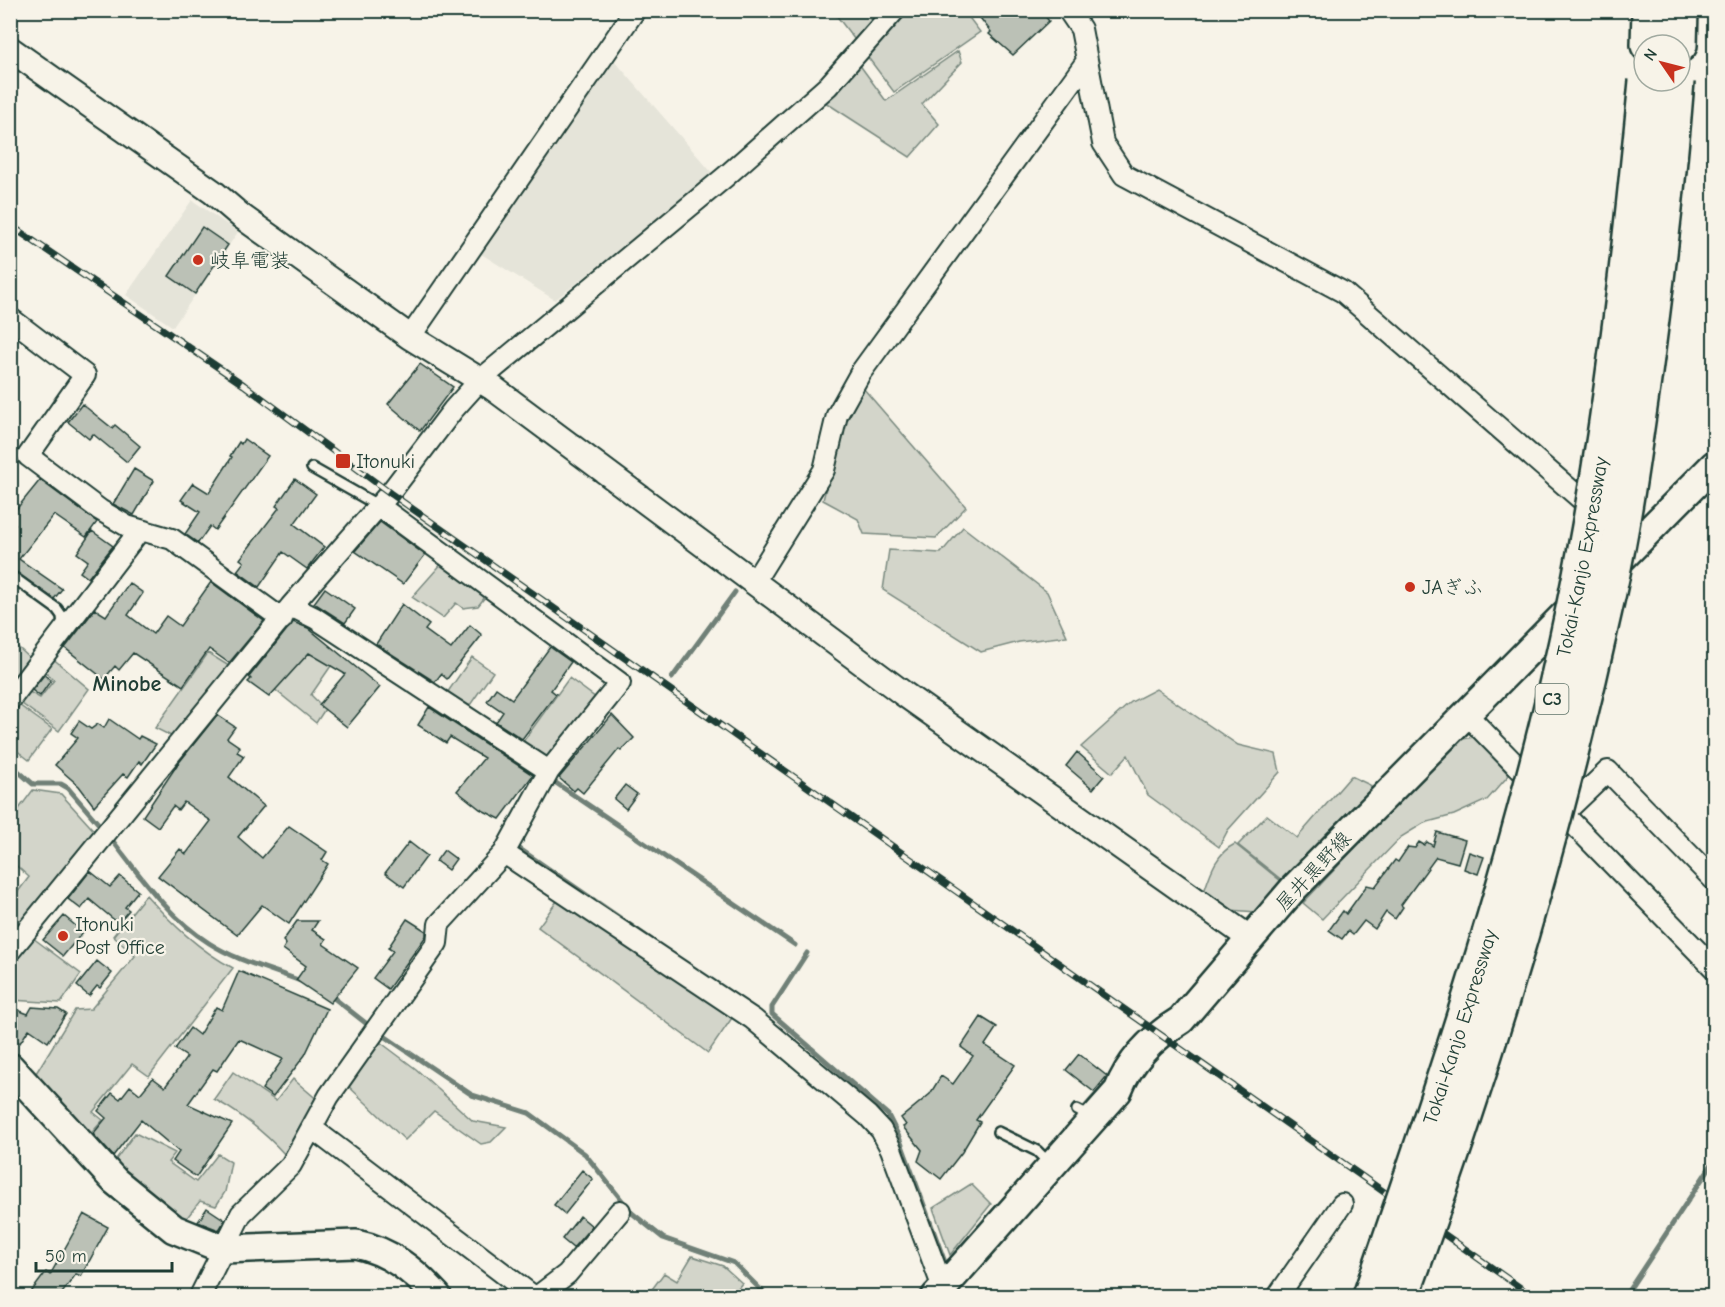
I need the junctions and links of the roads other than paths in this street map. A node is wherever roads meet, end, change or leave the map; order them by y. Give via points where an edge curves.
1 (635, 10) edge
2 (895, 10) edge
3 (1068, 10) edge
4 (1649, 10) edge
5 (1681, 10) edge
6 (1648, 33) edge
7 (1680, 33) edge
8 (10, 49) edge
9 (1087, 61) junction
10 (1645, 93) edge
11 (1676, 93) edge
12 (10, 318) edge
13 (410, 337) junction
14 (480, 380) junction
15 (1714, 465) edge
16 (312, 468) dead end
17 (379, 506) junction
18 (140, 530) junction
19 (1634, 546) junction
20 (10, 575) edge
21 (754, 582) junction
22 (286, 613) junction
23 (63, 632) junction
24 (10, 700) edge
25 (1466, 714) junction
26 (549, 771) junction
27 (1562, 815) junction
28 (504, 853) junction
29 (1714, 880) edge
30 (1251, 939) junction
31 (10, 951) edge
32 (1714, 968) edge
33 (10, 1067) edge
34 (313, 1129) junction
35 (998, 1132) dead end
36 (1051, 1164) junction
37 (1342, 1204) dead end
38 (620, 1211) dead end
39 (223, 1249) junction
40 (939, 1292) edge
41 (200, 1296) edge
42 (437, 1296) edge
43 (536, 1296) edge
44 (1278, 1296) edge
45 (1370, 1296) edge
46 (1402, 1296) edge

1 - 13 street
2 - 14 street via 819,93 725,177
3 - 9 street via 1081,29
4 - 6 highway
5 - 7 highway
8 - 13 street
9 - 19 street via 1103,143 1124,175 1343,292
9 - 21 street via 861,372 837,415 824,470
10 - 45 highway, Tokai-Kanjo Expressway / C3, bridge via 1606,432 1572,615 1494,919
11 - 46 highway, Tokai-Kanjo Expressway / C3, bridge via 1668,194 1634,452 1610,589 1544,859 1470,1101
12 - 18 street via 85,375 28,456 100,510
13 - 14 street
14 - 17 street
14 - 21 street
15 - 19 main road, 屋井黒野線
16 - 17 lane
17 - 22 street
17 - 26 street via 620,683
18 - 22 street via 172,539
18 - 23 street
19 - 25 main road, 屋井黒野線
20 - 23 lane via 57,609 62,615
21 - 30 street via 904,694
22 - 26 street via 315,618
22 - 31 street
23 - 24 street
25 - 27 street
25 - 30 main road, 屋井黒野線 via 1294,888
26 - 28 street
27 - 29 street via 1608,771
27 - 32 street
28 - 34 street via 439,924 437,943 328,1096
28 - 40 street via 753,1019 868,1116 891,1149
30 - 36 main road, 屋井黒野線 via 1181,1020 1160,1033 1126,1071 1118,1091 1085,1114
33 - 39 main road via 100,1165 152,1213 174,1229
34 - 39 street via 291,1165 241,1214
34 - 43 street
35 - 36 lane via 1037,1150
36 - 40 main road, 屋井黒野線
37 - 44 street
38 - 43 street via 567,1274
39 - 41 street
39 - 42 main road via 356,1244 375,1248 406,1265

